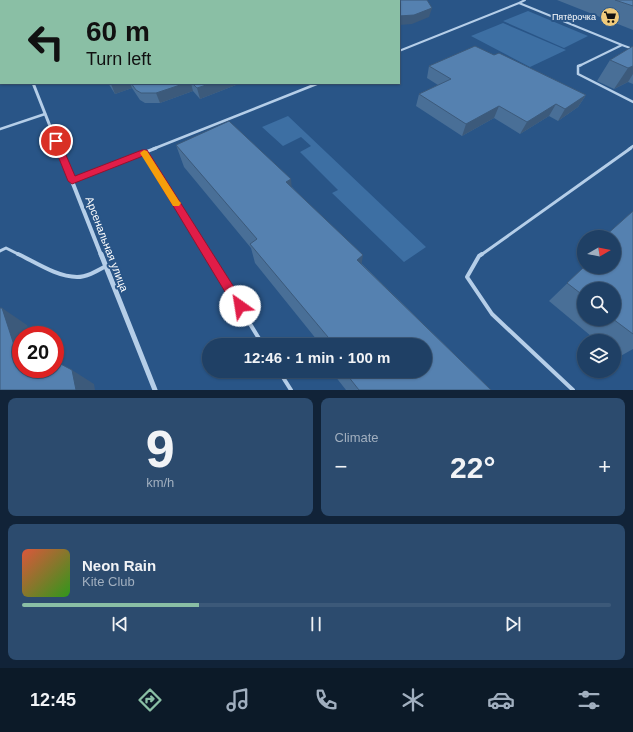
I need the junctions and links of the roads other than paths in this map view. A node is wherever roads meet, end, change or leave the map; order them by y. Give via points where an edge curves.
1 (525, 0) edge
2 (519, 3) junction
3 (622, 45) junction
4 (633, 49) edge
5 (400, 51) edge
6 (33, 84) edge
7 (316, 84) edge
8 (633, 102) edge
9 (45, 114) junction
10 (0, 129) edge
11 (633, 146) edge
12 (144, 152) junction
13 (72, 181) junction
14 (0, 251) edge
15 (106, 266) junction
16 (259, 338) edge
17 (283, 378) edge
18 (155, 390) edge
19 (291, 390) edge
20 (573, 390) edge

1 - 2 lane
2 - 3 lane
2 - 5 lane
3 - 4 lane
3 - 8 lane via 578,66 578,74
6 - 9 street, Арсенальная улица
7 - 12 lane
9 - 10 lane
9 - 13 street, Арсенальная улица
11 - 20 lane via 479,256 467,277 492,314
12 - 13 lane
12 - 16 lane
13 - 15 street, Арсенальная улица
14 - 15 lane via 6,248 62,274 76,277 91,274
15 - 18 street, Арсенальная улица
17 - 19 lane

